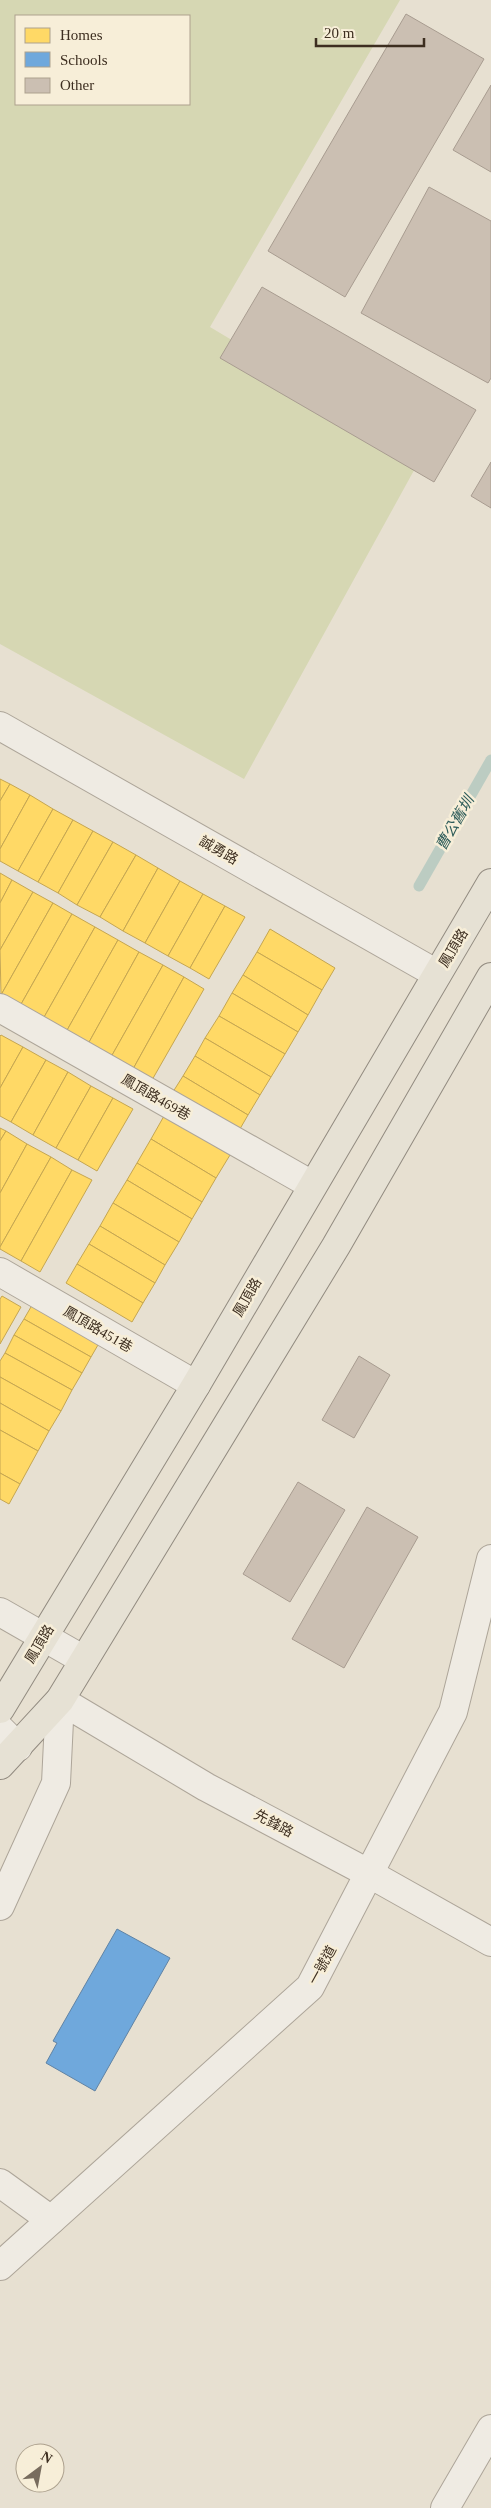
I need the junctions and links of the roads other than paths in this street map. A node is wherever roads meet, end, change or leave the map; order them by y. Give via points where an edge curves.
1 (0, 726) edge
2 (491, 883) edge
3 (437, 974) junction
4 (491, 977) edge
5 (0, 1008) edge
6 (312, 1185) junction
7 (0, 1272) edge
8 (196, 1385) junction
9 (491, 1559) edge
10 (0, 1612) edge
11 (43, 1638) junction
12 (84, 1660) junction
13 (60, 1700) junction
14 (0, 1709) edge
15 (6, 1747) edge
16 (370, 1874) junction
17 (0, 1906) edge
18 (491, 1942) edge
19 (0, 2183) edge
20 (51, 2220) junction
21 (0, 2266) edge
22 (491, 2429) edge
23 (445, 2508) edge

1 - 3 street, 誠勇路
2 - 3 main road, 鳳頂路
3 - 6 main road, 鳳頂路
4 - 12 main road via 336,1246
5 - 6 street, 鳳頂路469巷
6 - 8 main road, 鳳頂路
7 - 8 street, 鳳頂路451巷
8 - 11 main road, 鳳頂路
9 - 16 street, 一號道 via 453,1712
10 - 11 street
11 - 12 street
11 - 14 main road, 鳳頂路
12 - 13 main road
13 - 15 main road
13 - 16 street, 先鋒路 via 206,1786
13 - 17 street via 56,1783
16 - 18 street, 先鋒路
16 - 20 street, 一號道 via 310,1987
19 - 20 street
20 - 21 street, 一號道
22 - 23 street

